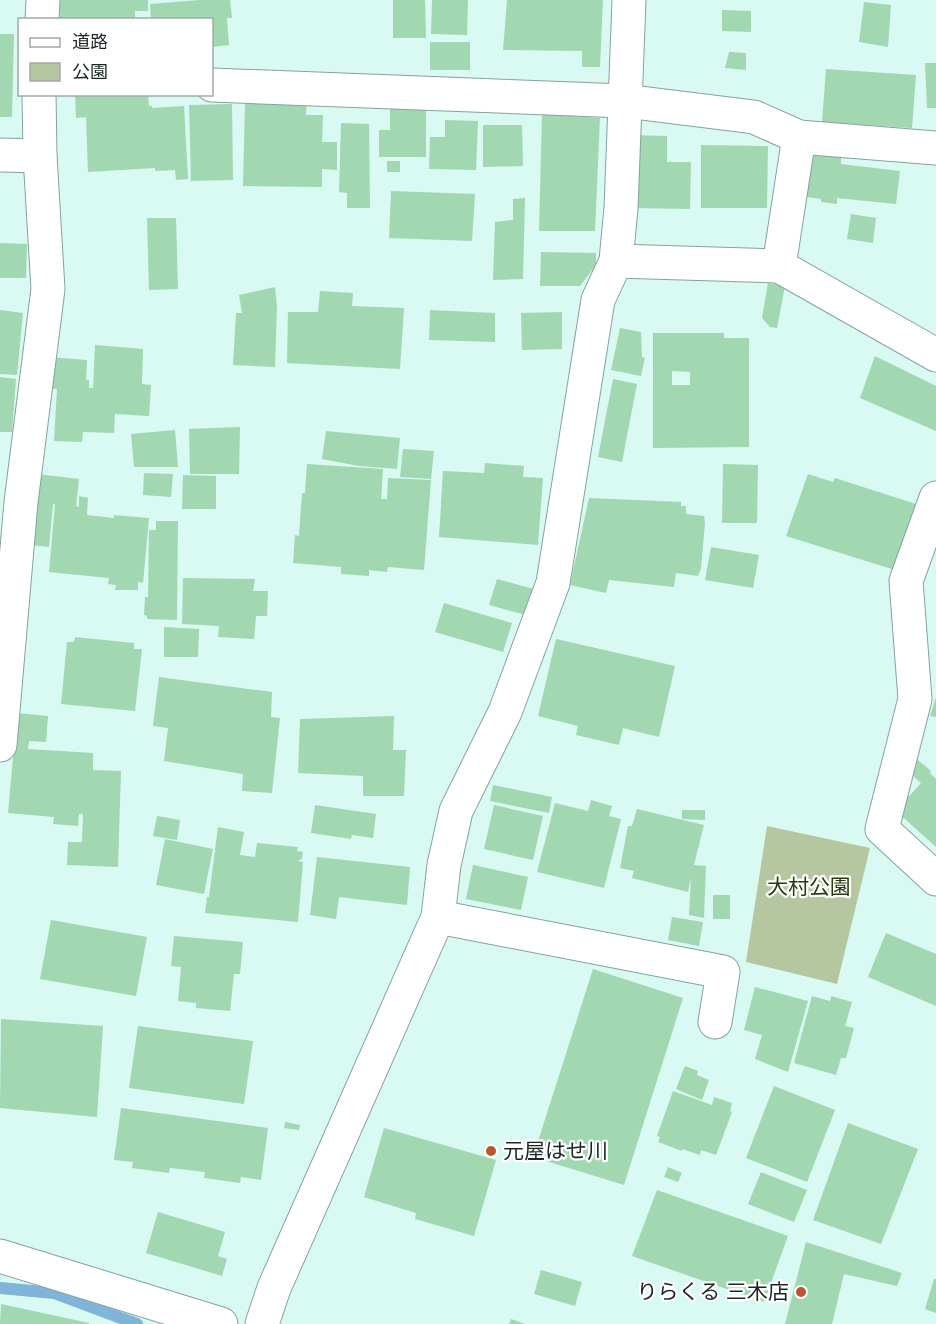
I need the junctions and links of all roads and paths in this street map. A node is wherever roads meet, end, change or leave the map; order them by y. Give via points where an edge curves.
1 (43, 0) edge
2 (629, 0) edge
3 (42, 18) edge
4 (213, 85) edge
5 (39, 96) edge
6 (625, 101) junction
7 (799, 137) junction
8 (936, 148) edge
9 (0, 155) edge
10 (40, 156) junction
11 (616, 261) junction
12 (779, 266) junction
13 (936, 355) edge
14 (936, 498) edge
15 (0, 745) edge
16 (936, 879) edge
17 (438, 917) junction
18 (715, 1022) dead end
19 (0, 1256) edge
20 (221, 1324) edge
21 (262, 1324) edge

1 - 3 street
2 - 6 street
4 - 6 street
5 - 10 street
6 - 7 street via 754,117
6 - 11 street
7 - 8 street
7 - 12 street
9 - 10 street
10 - 15 street via 48,289 21,502
11 - 12 street
11 - 17 street via 598,300 554,583 505,712 456,811
12 - 13 street
14 - 16 street via 906,581 915,699 882,829
17 - 18 street via 723,972
17 - 21 street via 274,1288
19 - 20 street

